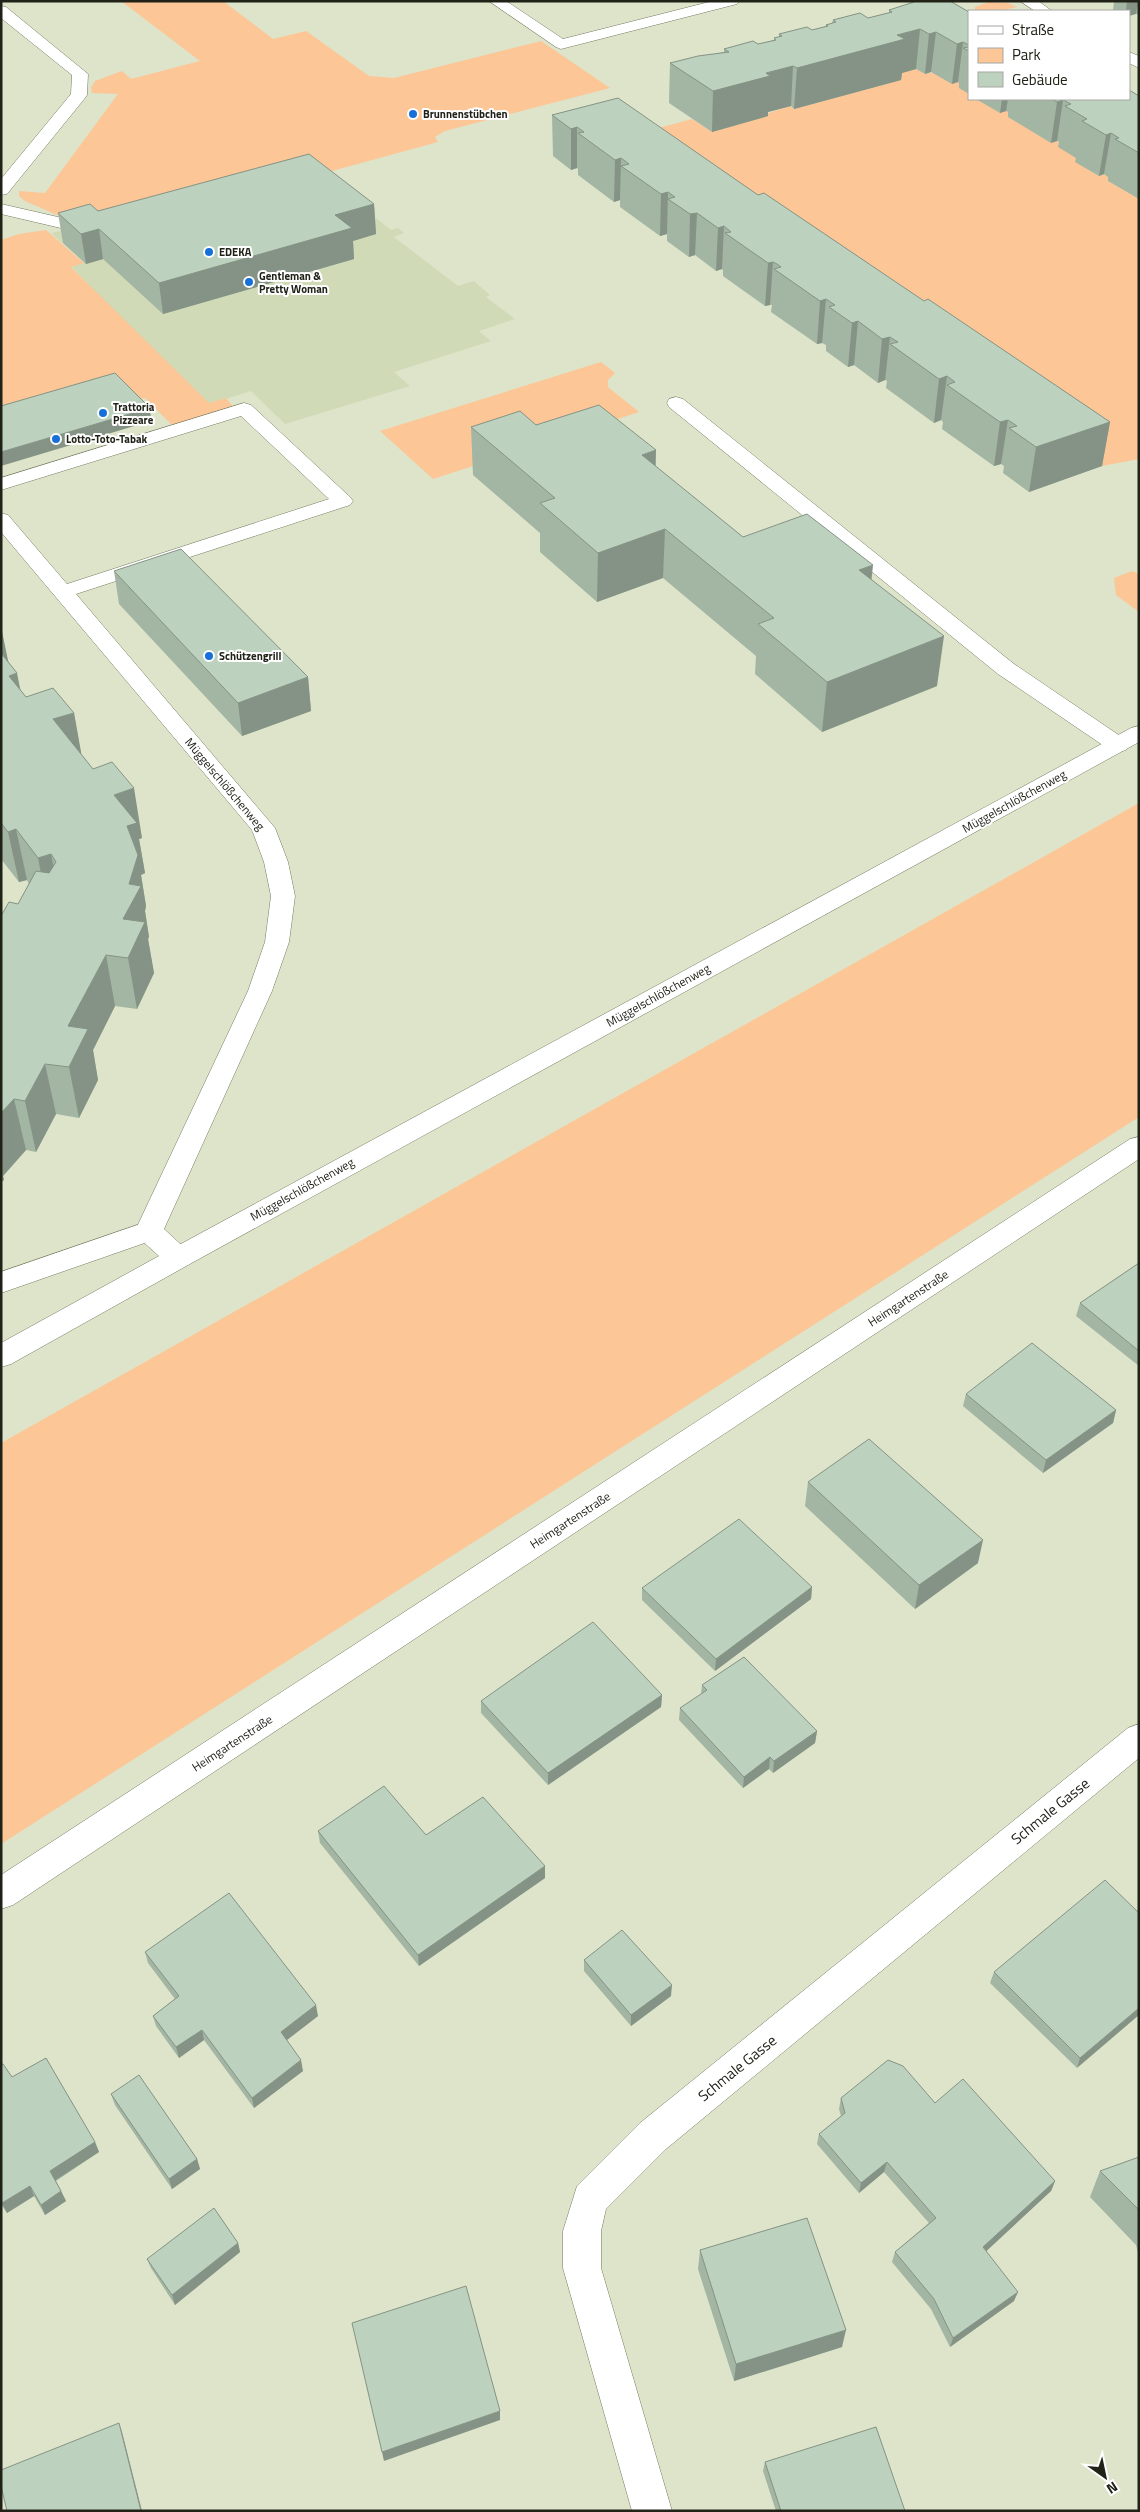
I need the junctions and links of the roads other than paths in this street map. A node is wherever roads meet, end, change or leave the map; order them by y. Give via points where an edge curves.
1 (496, 1) edge
2 (732, 1) edge
3 (1027, 1) edge
4 (1, 10) edge
5 (1043, 10) edge
6 (1, 190) edge
7 (1, 209) edge
8 (65, 224) dead end
9 (676, 403) dead end
10 (1, 484) edge
11 (1, 519) edge
12 (62, 592) junction
13 (1128, 739) edge
14 (1139, 1146) edge
15 (149, 1231) junction
16 (178, 1258) junction
17 (1, 1283) edge
18 (1, 1356) edge
19 (1139, 1738) edge
20 (1, 1894) edge
21 (652, 2511) edge

1 - 2 street via 561,44
3 - 5 street
4 - 6 street via 80,74 79,95
7 - 8 street
9 - 13 street via 1006,669
10 - 12 street via 244,409 343,502
11 - 12 street, Müggelschlößchenweg
12 - 15 street, Müggelschlößchenweg via 263,828 276,862 283,896 277,942 260,991
13 - 16 street, Müggelschlößchenweg
14 - 20 street, Heimgartenstraße
15 - 16 street
15 - 17 street
16 - 18 street, Müggelschlößchenweg
19 - 21 street, Schmale Gasse via 653,2136 590,2199 582,2230 582,2268

